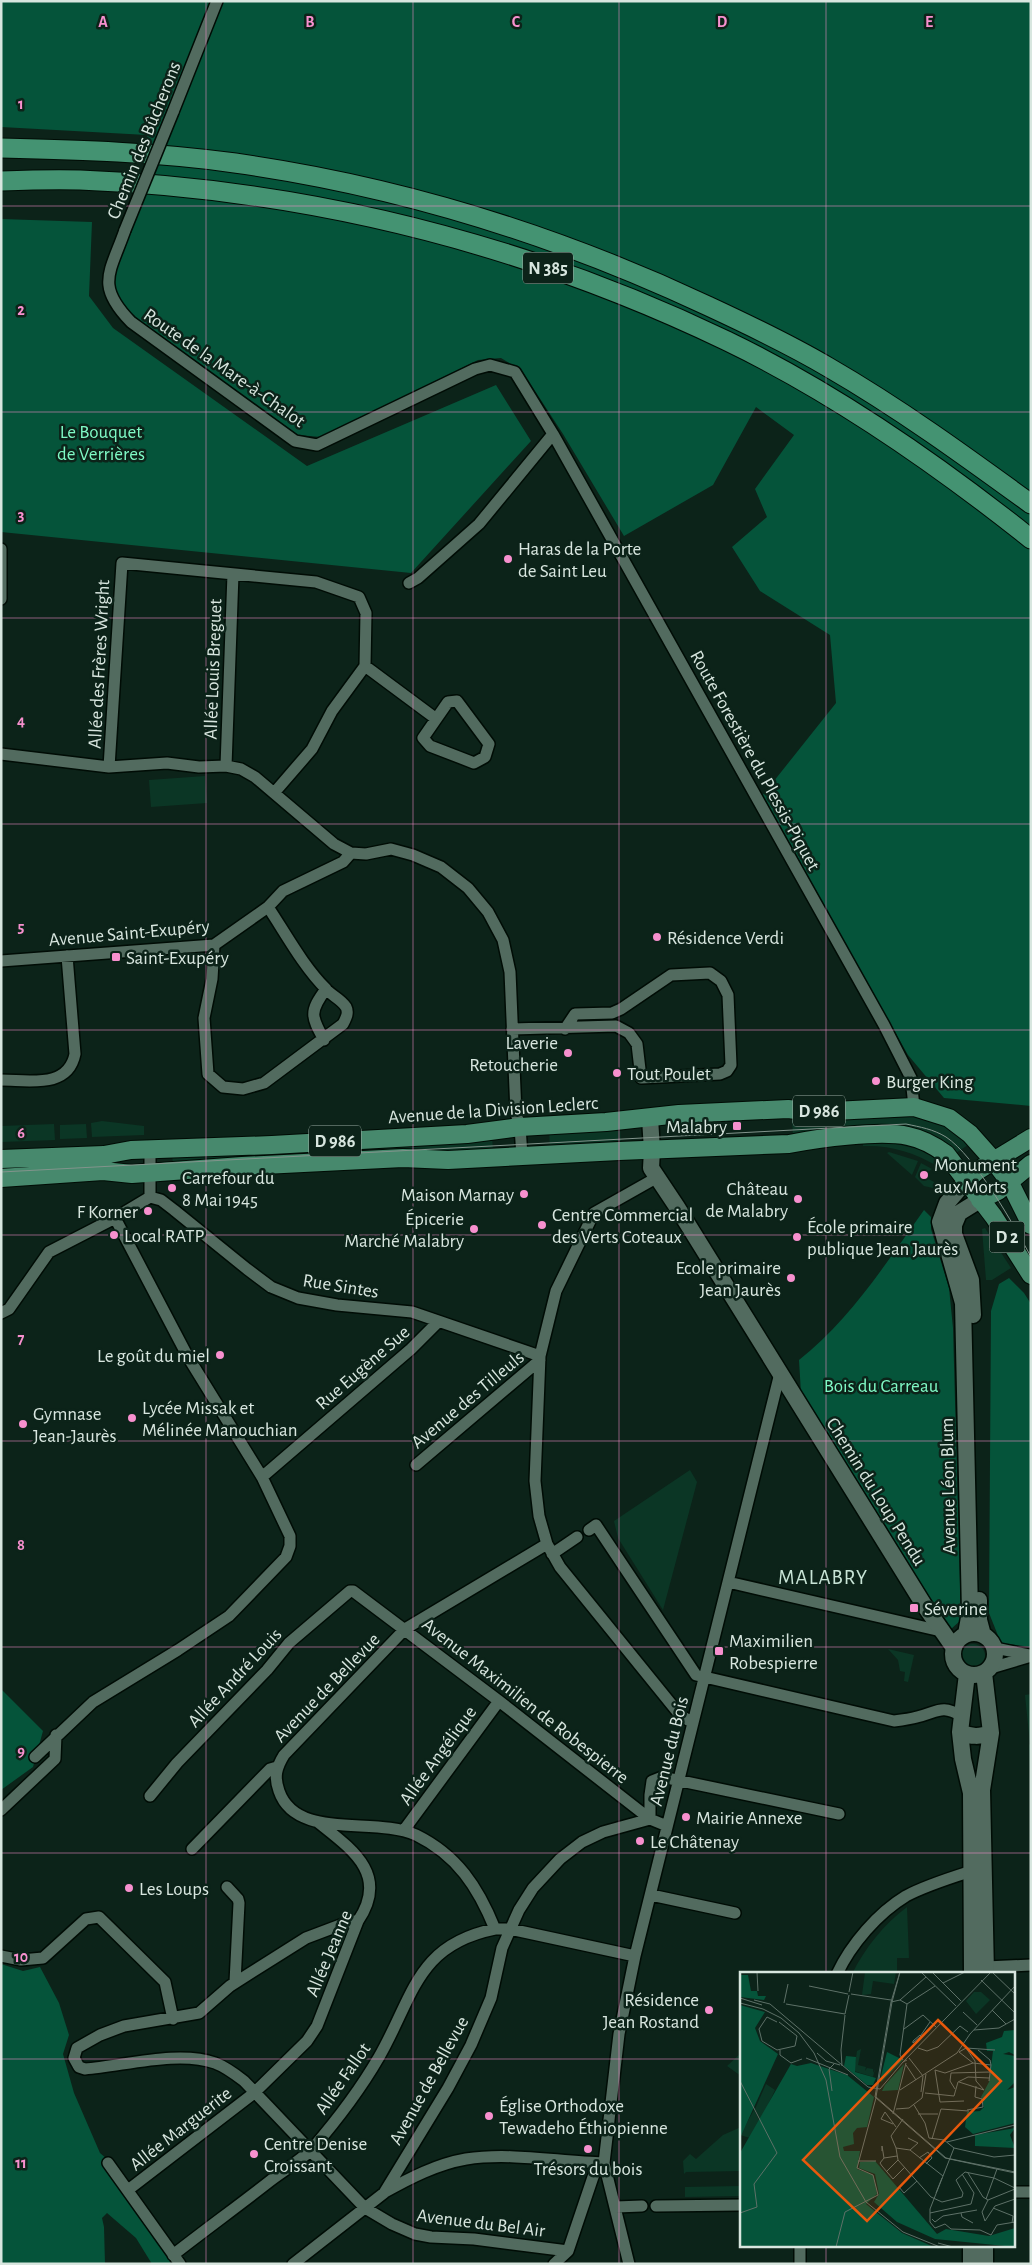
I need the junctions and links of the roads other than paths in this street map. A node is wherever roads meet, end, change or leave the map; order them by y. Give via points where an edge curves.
1 (216, 1) edge
2 (1, 148) edge
3 (1, 181) edge
4 (109, 292) joint
5 (553, 434) junction
6 (1031, 504) edge
7 (1031, 539) edge
8 (2, 549) edge
9 (233, 574) junction
10 (408, 582) dead end
11 (1, 599) edge
12 (365, 666) junction
13 (435, 718) junction
14 (1, 754) edge
15 (226, 766) junction
16 (109, 767) junction
17 (274, 793) junction
18 (351, 854) junction
19 (268, 907) junction
20 (214, 945) junction
21 (67, 956) junction
22 (1, 961) edge
23 (326, 989) junction
24 (512, 1029) junction
25 (565, 1029) junction
26 (324, 1040) junction
27 (1, 1080) edge
28 (914, 1107) junction
29 (650, 1118) junction
30 (520, 1127) junction
31 (1031, 1138) edge
32 (150, 1149) junction
33 (652, 1150) junction
34 (522, 1156) junction
35 (1, 1159) edge
36 (994, 1161) junction
37 (1031, 1164) edge
38 (151, 1173) junction
39 (1, 1178) edge
40 (656, 1178) junction
41 (1009, 1181) junction
42 (960, 1188) junction
43 (150, 1196) junction
44 (980, 1200) junction
45 (115, 1218) junction
46 (1031, 1225) edge
47 (1031, 1275) edge
48 (1, 1313) edge
49 (438, 1322) junction
50 (540, 1358) junction
51 (780, 1373) junction
52 (416, 1464) dead end
53 (262, 1477) junction
54 (589, 1530) dead end
55 (577, 1537) dead end
56 (549, 1549) junction
57 (728, 1582) junction
58 (353, 1591) joint
59 (405, 1629) junction
60 (941, 1631) junction
61 (975, 1634) junction
62 (954, 1648) junction
63 (995, 1648) junction
64 (1031, 1656) edge
65 (987, 1671) junction
66 (967, 1674) junction
67 (704, 1678) junction
68 (499, 1701) junction
69 (693, 1723) junction
70 (961, 1724) junction
71 (991, 1733) junction
72 (56, 1735) junction
73 (34, 1757) dead end
74 (277, 1767) junction
75 (678, 1780) junction
76 (150, 1796) dead end
77 (1, 1810) edge
78 (839, 1814) dead end
79 (650, 1819) junction
80 (318, 1823) junction
81 (667, 1826) junction
82 (404, 1830) junction
83 (192, 1849) dead end
84 (972, 1871) junction
85 (227, 1887) dead end
86 (651, 1895) junction
87 (735, 1913) dead end
88 (358, 1921) junction
89 (495, 1928) junction
90 (510, 1929) junction
91 (1, 1956) edge
92 (635, 1956) junction
93 (1031, 1965) edge
94 (981, 1971) edge
95 (838, 1972) edge
96 (235, 1982) junction
97 (173, 2019) junction
98 (254, 2093) junction
99 (310, 2151) junction
100 (108, 2163) dead end
101 (604, 2163) junction
102 (128, 2190) junction
103 (1014, 2192) edge
104 (1031, 2192) edge
105 (384, 2193) junction
106 (740, 2204) edge
107 (642, 2206) dead end
108 (656, 2206) dead end
109 (616, 2207) junction
110 (365, 2208) junction
111 (800, 2248) edge
112 (970, 2248) edge
113 (985, 2248) edge
114 (568, 2251) junction
115 (176, 2259) edge
116 (293, 2264) edge
117 (554, 2264) edge
118 (629, 2264) edge
119 (800, 2264) edge
120 (972, 2264) edge
121 (985, 2264) edge

1 - 4 street, Chemin des Bûcherons, bridge via 125,230 108,281
2 - 6 highway, N 385 via 135,153 235,163 392,194 531,234 674,290 827,366 908,416
3 - 7 highway, N 385 via 78,180 199,188 314,205 463,239 584,280 728,341 845,406 978,496
4 - 5 street, Route de la Mare-à-Chalot via 131,322 295,441 317,445 475,369 490,365 515,372
5 - 10 street via 479,524 418,578
5 - 28 street, Route Forestière du Plessis-Piquet via 894,1042 911,1078
8 - 11 street
9 - 12 street via 316,582 359,597 366,614
9 - 15 street, Allée Louis Breguet
9 - 16 street, Allée des Frères Wright via 122,563
12 - 13 street
12 - 17 street via 332,711 312,749
13 - 13 street via 448,702 457,701 489,744 485,757 474,763 430,746 423,738
14 - 16 street
15 - 16 street via 167,763
15 - 17 street via 241,769
17 - 18 street via 334,844
18 - 19 street, Avenue Saint-Exupéry via 344,862 283,891
18 - 24 street via 391,850 414,855 441,867 468,888 488,912 503,940 510,972
19 - 20 street, Avenue Saint-Exupéry
19 - 23 street
20 - 21 street, Avenue Saint-Exupéry
20 - 26 street via 212,979 204,1018 208,1074 223,1087 244,1089 264,1084
21 - 22 street, Avenue Saint-Exupéry
21 - 27 street via 75,1054 73,1066 49,1081
23 - 26 street via 312,1012
23 - 26 street via 342,1002 348,1015 343,1024
24 - 25 street
24 - 30 street via 516,1113
25 - 25 street via 616,1026 629,1033 637,1044 641,1078 720,1074 731,1065 728,995 721,981 710,974 671,975 612,1013 575,1014
28 - 29 main road, Avenue de la Division Leclerc / D 986 via 813,1112 788,1109
28 - 36 main road, Avenue de la Division Leclerc / D 986 via 949,1118
29 - 30 main road, Avenue de la Division Leclerc / D 986
29 - 33 main road, Chemin du Loup Pendu
30 - 32 main road, Avenue de la Division Leclerc / D 986 via 467,1134
30 - 34 street
31 - 36 main road
32 - 35 main road, Avenue de la Division Leclerc / D 986 via 104,1155
32 - 38 street
33 - 34 main road, D 986
33 - 40 main road, Chemin du Loup Pendu via 651,1168
33 - 42 main road, D 986 via 790,1144 815,1139 894,1134 922,1140 936,1147 951,1160
34 - 38 main road, D 986 via 393,1159
36 - 41 main road, Avenue de la Division Leclerc
36 - 42 main road
37 - 41 main road
38 - 39 main road, D 986 via 103,1171
38 - 43 street
40 - 50 street via 594,1213 556,1291
40 - 51 main road, Chemin du Loup Pendu
41 - 44 main road
41 - 46 main road, D 2
42 - 44 main road, D 2
42 - 61 main road, Avenue Léon Blum via 947,1203 940,1222 963,1303 970,1612
43 - 45 street
43 - 49 street, Rue Sintes via 161,1200 271,1287 298,1298 412,1312
44 - 47 main road, D 2
44 - 61 main road, Avenue Léon Blum via 956,1215 954,1225 973,1292 979,1601
45 - 48 street via 49,1252 9,1309
45 - 53 street via 188,1357
49 - 50 street, Rue Sintes
49 - 53 street, Rue Eugène Sue
50 - 52 street, Avenue des Tilleuls
50 - 56 street via 536,1481 539,1516
51 - 57 street, Avenue du Bois
51 - 60 main road, Chemin du Loup Pendu
53 - 72 street via 290,1536 286,1557 229,1616 93,1702
54 - 67 street via 596,1525 691,1669
55 - 56 street
56 - 59 street
56 - 69 street via 565,1576 680,1716
57 - 60 street
57 - 67 street, Avenue du Bois
58 - 59 street, Avenue de Bellevue
58 - 76 street, Allée André Louis via 294,1637
59 - 68 street, Avenue Maximilien de Robespierre
59 - 74 street, Avenue de Bellevue via 284,1755
60 - 62 main road, Chemin du Loup Pendu
61 - 62 main road via 961,1637
61 - 63 main road via 990,1640
62 - 66 main road via 952,1654 956,1666
63 - 64 street
63 - 65 main road via 995,1659
64 - 65 street
65 - 66 main road via 978,1675
65 - 71 main road
66 - 70 main road
67 - 69 street, Avenue du Bois
67 - 70 street via 894,1721 948,1709
68 - 79 street, Avenue Maximilien de Robespierre
68 - 82 street, Allée Angélique
69 - 75 street, Avenue du Bois
70 - 71 main road via 972,1736
70 - 84 main road via 963,1759 971,1793
71 - 94 main road via 982,1790
72 - 73 street
72 - 77 street via 55,1759
74 - 80 street, Avenue de Bellevue via 278,1787 284,1804 298,1815
74 - 83 street via 270,1770
75 - 78 street
75 - 79 street via 662,1776 652,1782
75 - 81 street, Avenue du Bois
79 - 81 street, Avenue Maximilien de Robespierre
79 - 90 street, Avenue de Bellevue via 603,1832 570,1851 533,1888
80 - 82 street, Avenue de Bellevue
80 - 88 street, Allée Jeanne via 350,1849 368,1873 371,1894
81 - 86 street, Avenue du Bois
82 - 89 street, Avenue de Bellevue via 458,1863 477,1889
84 - 94 main road
84 - 95 street via 906,1897 875,1921 843,1960
85 - 96 street via 239,1903
86 - 87 street
86 - 92 street, Avenue du Bois
88 - 96 street via 306,1938
88 - 98 street, Allée Jeanne via 314,2032
89 - 90 street
89 - 99 street, Allée Fallot via 459,1939 434,1957 414,1987 375,2064
90 - 92 street
90 - 105 street, Avenue de Bellevue via 490,1998 471,2044
91 - 97 street via 21,1960 42,1958 86,1919 99,1918 165,1982
92 - 101 street, Avenue du Bois via 619,2034
93 - 94 street
96 - 97 street via 199,2013
97 - 98 street, Avenue du Bel Air via 124,2026 86,2042 75,2052 74,2058 85,2069 163,2059 204,2060 224,2066
98 - 99 street, Avenue du Bel Air
98 - 102 street, Allée Marguerite
99 - 110 street, Avenue du Bel Air
99 - 115 street, Allée Fallot
100 - 102 street
101 - 105 street via 508,2157 465,2160 445,2164
101 - 109 street, Avenue du Bois
101 - 114 street via 594,2174
102 - 115 street
103 - 104 street
105 - 110 street, Avenue de Bellevue
106 - 108 street
107 - 109 street
109 - 118 street, Avenue du Bois
110 - 114 street, Avenue du Bel Air via 415,2234
110 - 116 street, Avenue de Bellevue
111 - 119 street
112 - 120 main road
113 - 121 main road
114 - 117 street

